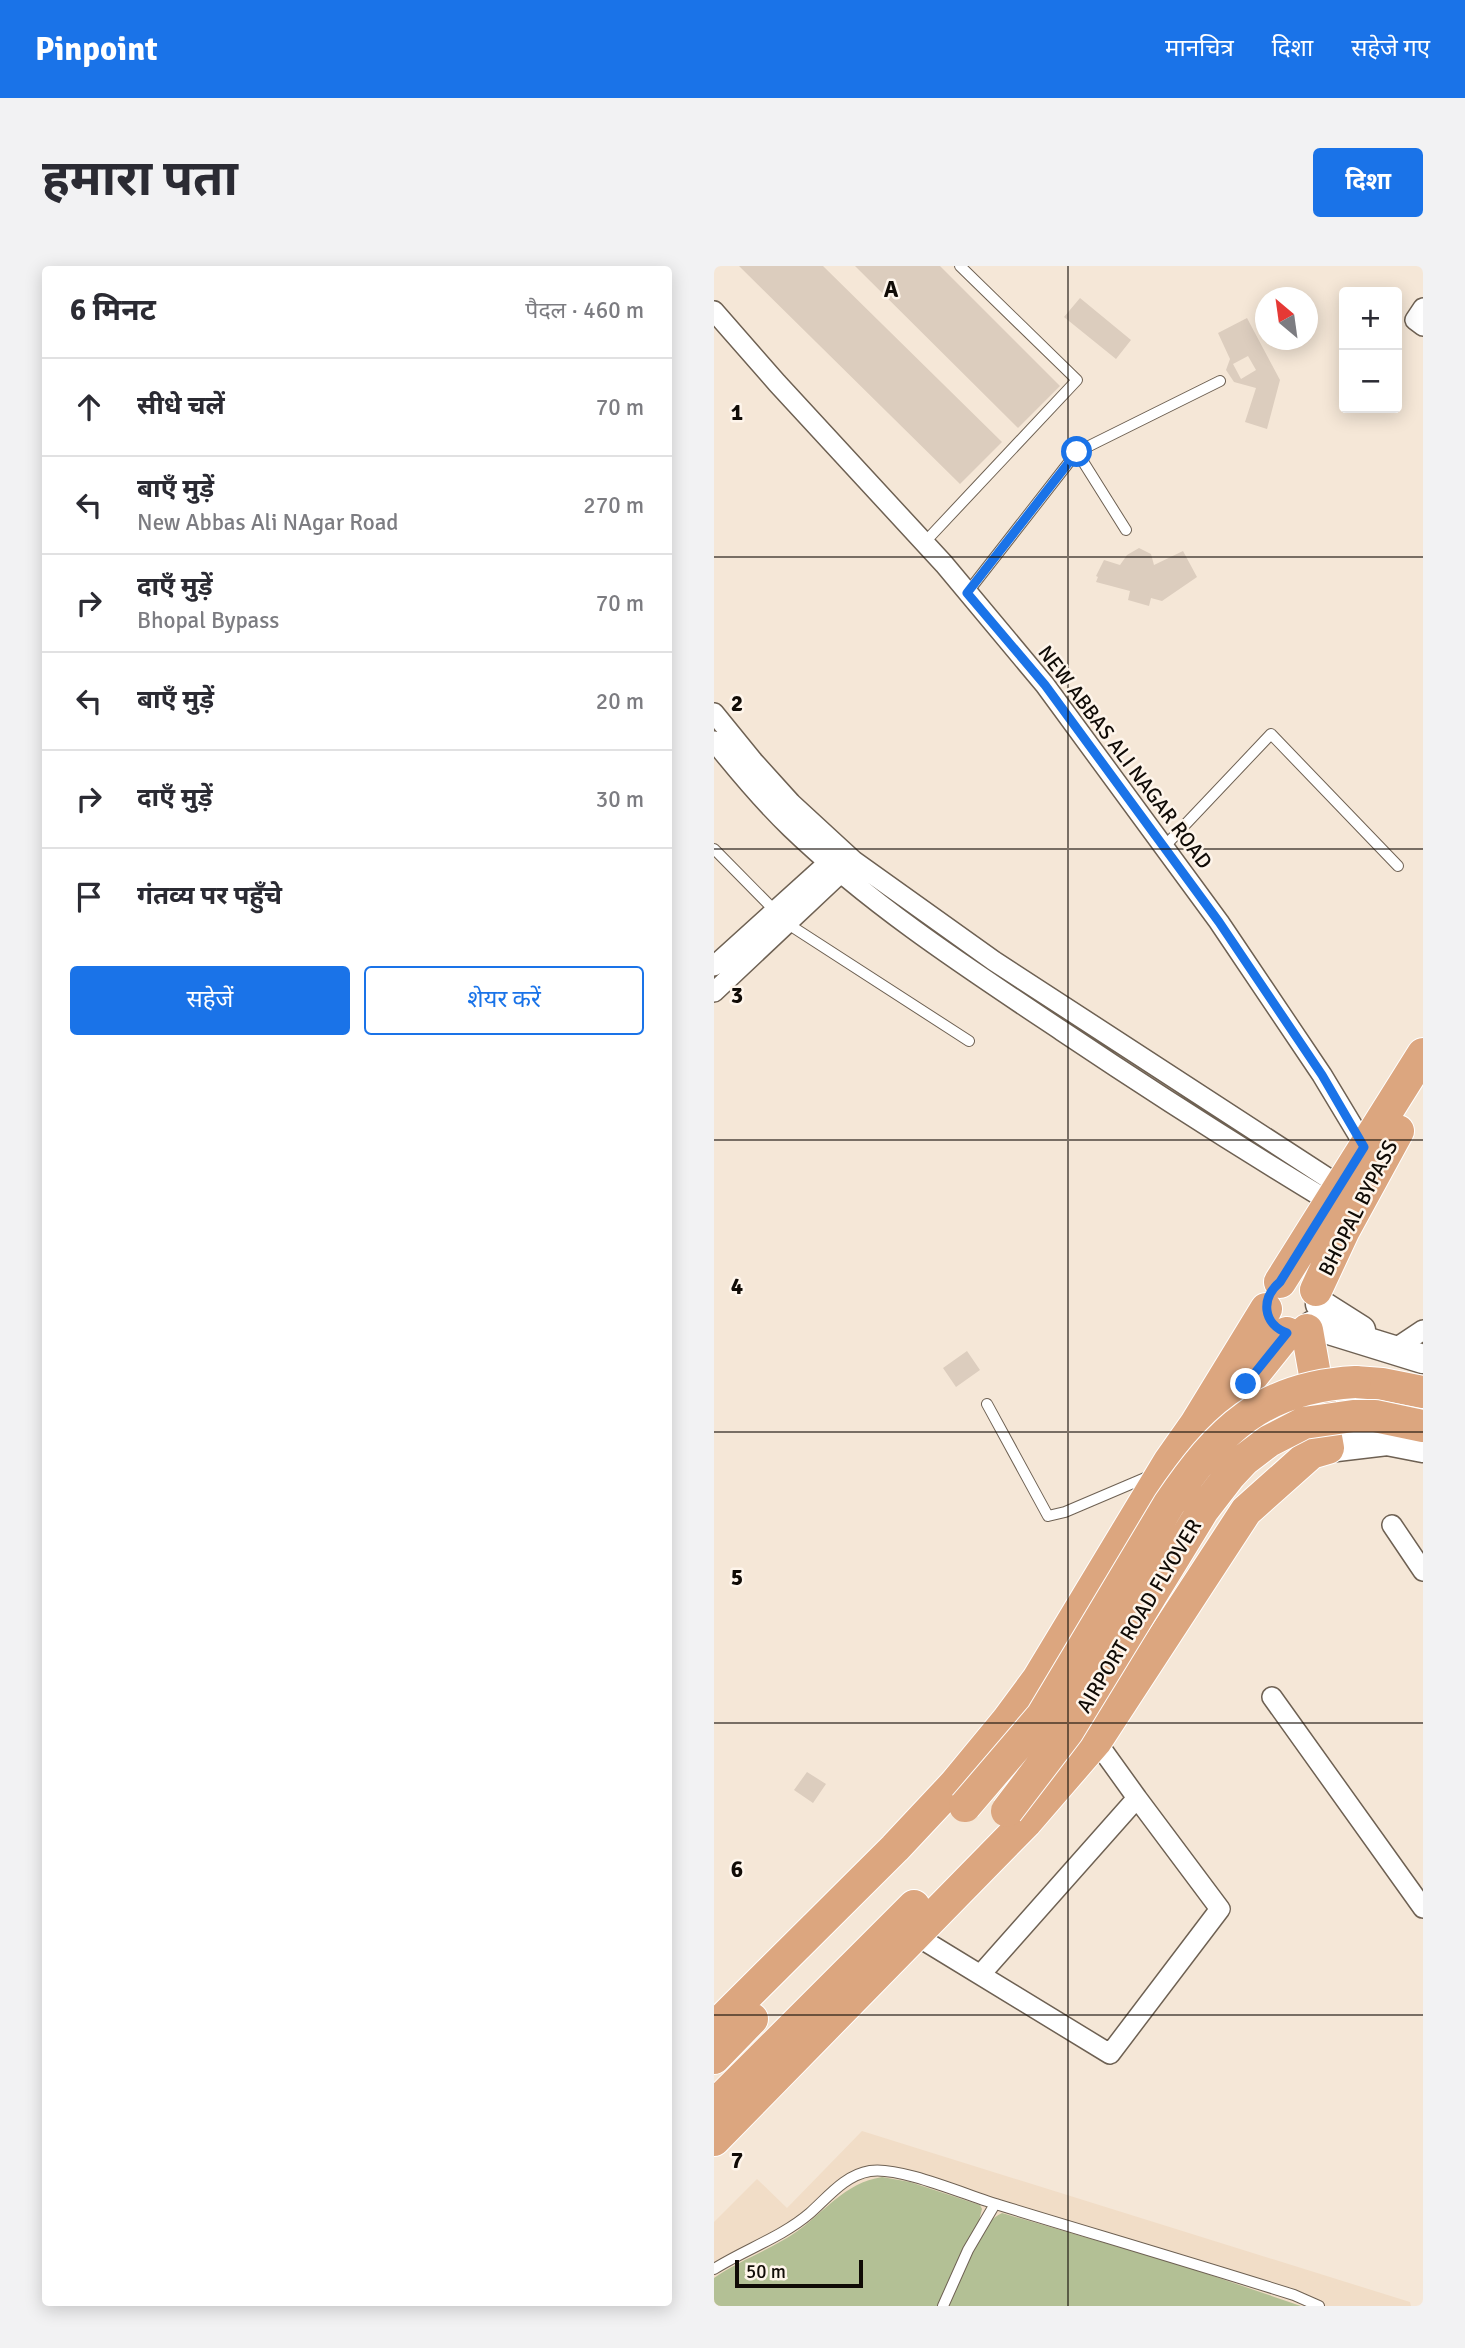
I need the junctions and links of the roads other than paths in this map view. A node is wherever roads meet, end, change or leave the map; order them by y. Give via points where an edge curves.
1 (960, 266) edge
2 (1423, 308) edge
3 (714, 311) edge
4 (1423, 326) edge
5 (1220, 381) dead end
6 (1077, 452) junction
7 (1126, 530) dead end
8 (924, 543) junction
9 (967, 593) junction
10 (714, 713) edge
11 (714, 741) edge
12 (1164, 846) junction
13 (714, 849) edge
14 (842, 861) junction
15 (1398, 866) dead end
16 (781, 918) junction
17 (714, 966) edge
18 (714, 992) edge
19 (969, 1041) dead end
20 (1423, 1054) edge
21 (1423, 1091) edge
22 (1372, 1156) junction
23 (1335, 1194) junction
24 (1273, 1296) junction
25 (1306, 1319) junction
26 (1423, 1331) edge
27 (1393, 1350) junction
28 (1423, 1359) edge
29 (1423, 1391) edge
30 (987, 1404) dead end
31 (1195, 1425) junction
32 (1423, 1426) edge
33 (1423, 1448) edge
34 (1320, 1450) junction
35 (1169, 1462) junction
36 (1392, 1525) dead end
37 (1423, 1571) edge
38 (1272, 1697) dead end
39 (1096, 1741) junction
40 (1138, 1798) junction
41 (902, 1856) junction
42 (1423, 1908) edge
43 (914, 1926) junction
44 (981, 1974) junction
45 (714, 2028) edge
46 (714, 2058) edge
47 (714, 2106) edge
48 (714, 2140) edge
49 (995, 2204) junction
50 (714, 2269) edge
51 (943, 2306) edge
52 (1318, 2306) edge

1 - 8 lane via 1077,380
2 - 4 street via 1415,320
3 - 8 street, NEW ABBAS ALI NAGAR ROAD
5 - 6 lane
6 - 7 lane
6 - 9 lane
8 - 9 street, NEW ABBAS ALI NAGAR ROAD
9 - 12 street, NEW ABBAS ALI NAGAR ROAD via 1045,685
10 - 14 street
11 - 14 street via 792,828
12 - 15 lane via 1271,734
12 - 22 street, NEW ABBAS ALI NAGAR ROAD via 1322,1075
13 - 16 lane
14 - 16 street
14 - 23 street via 875,900 1002,991 1210,1129
16 - 17 street
16 - 18 street
16 - 19 lane
20 - 22 main road, BHOPAL BYPASS
21 - 22 main road, BHOPAL BYPASS
22 - 23 main road, BHOPAL BYPASS
22 - 25 main road, BHOPAL BYPASS
23 - 24 main road, BHOPAL BYPASS
24 - 25 main road via 1273,1325
24 - 25 main road via 1295,1279 1310,1284
24 - 31 main road, BHOPAL BYPASS
25 - 27 street
25 - 31 main road, BHOPAL BYPASS via 1246,1384
25 - 34 main road
26 - 27 street
27 - 28 street
29 - 41 main road, AIRPORT ROAD FLYOVER, bridge via 1355,1382 1309,1387 1266,1403 1229,1430 1179,1489 1042,1716 965,1806
30 - 35 lane via 1048,1516 1158,1472
31 - 35 main road
32 - 43 main road, AIRPORT ROAD FLYOVER, bridge via 1375,1416 1304,1423 1244,1460 1203,1510 1049,1758
33 - 34 street via 1387,1441
34 - 39 main road via 1246,1511
35 - 41 main road via 1038,1679
36 - 37 street
38 - 42 street
39 - 40 street
39 - 43 main road via 1026,1822
40 - 44 street
40 - 44 street via 1220,1909 1110,2054
41 - 45 main road
41 - 46 main road via 865,1905
43 - 44 street
43 - 47 main road
43 - 48 main road
49 - 50 lane via 914,2177 870,2171 834,2189 790,2230
49 - 51 lane
49 - 52 lane via 1283,2291

